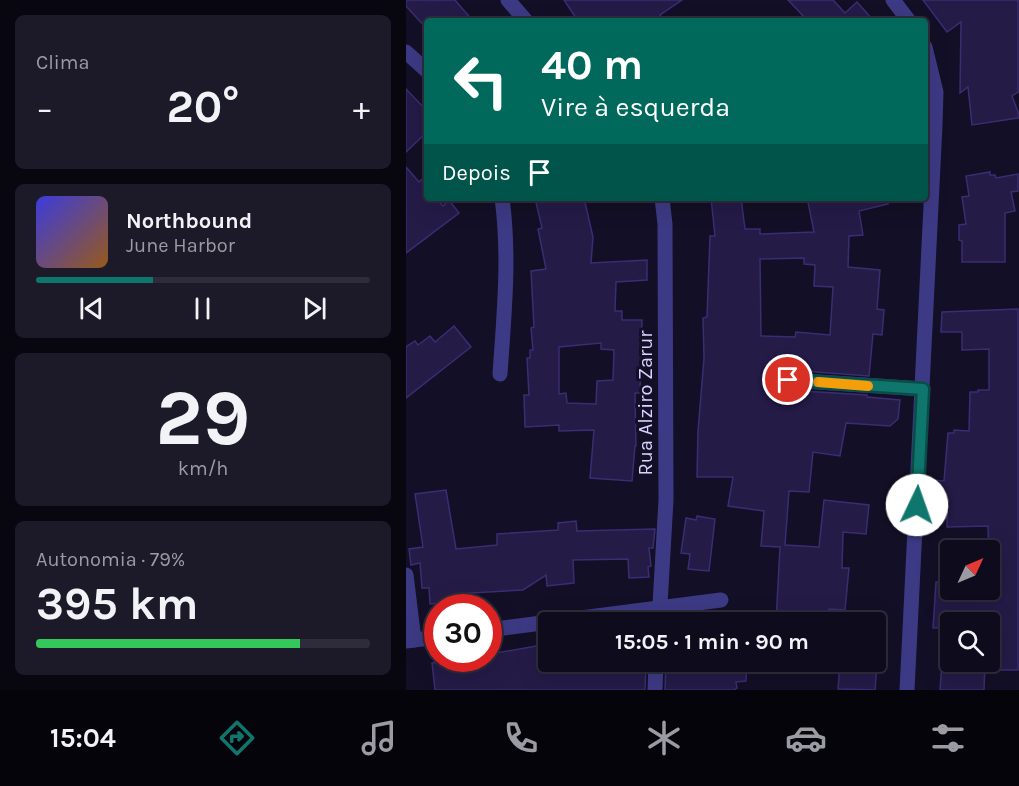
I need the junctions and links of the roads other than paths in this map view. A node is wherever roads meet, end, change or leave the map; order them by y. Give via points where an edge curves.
1 (508, 0) edge
2 (893, 0) edge
3 (523, 18) edge
4 (907, 18) edge
5 (406, 52) edge
6 (928, 59) edge
7 (424, 68) edge
8 (502, 201) edge
9 (662, 201) edge
10 (500, 374) dead end
11 (788, 380) dead end
12 (923, 389) junction
13 (406, 575) edge
14 (721, 600) dead end
15 (659, 612) edge
16 (671, 612) edge
17 (538, 626) edge
18 (502, 629) edge
19 (410, 640) edge
20 (656, 672) edge
21 (655, 690) edge
22 (907, 690) edge

1 - 3 street
2 - 4 street
5 - 7 street
6 - 12 street via 936,92
8 - 10 street via 507,263
9 - 15 street, Rua Alziro Zarur via 666,500
11 - 12 street
12 - 22 street
13 - 19 street
14 - 16 street
17 - 18 street
20 - 21 street

